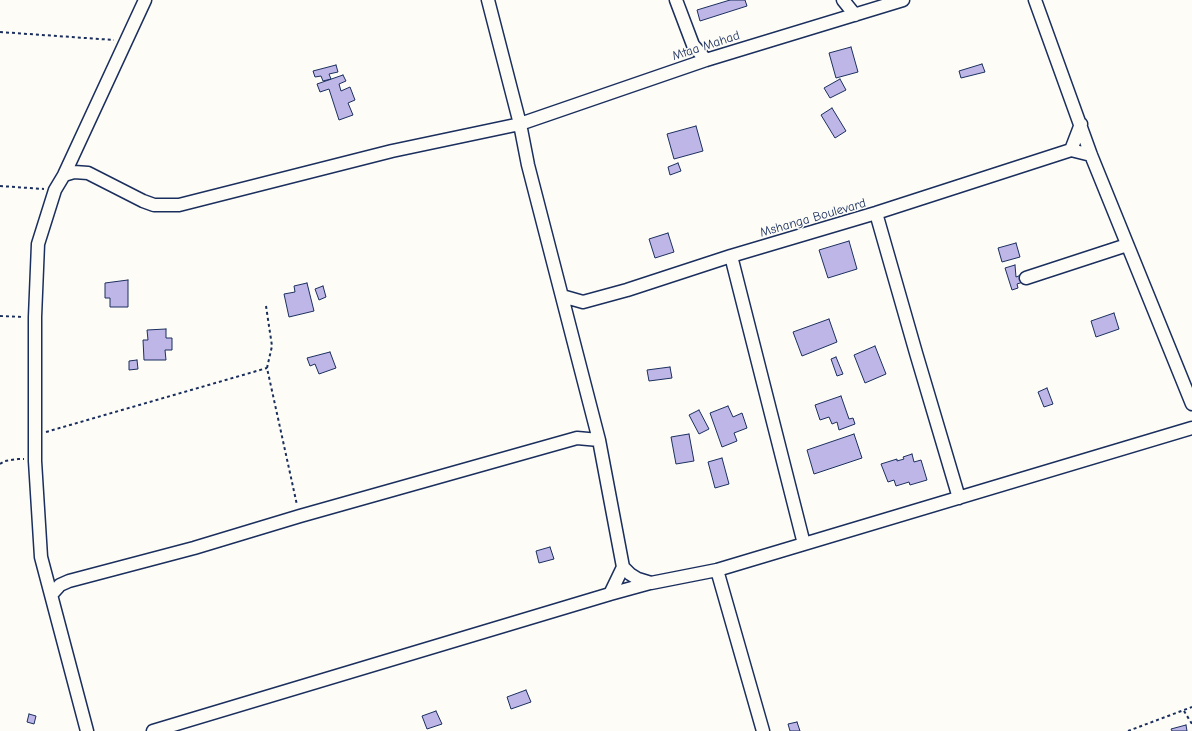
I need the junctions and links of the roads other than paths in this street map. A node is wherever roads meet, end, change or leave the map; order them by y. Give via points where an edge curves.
1 (145, 0) edge
2 (488, 0) edge
3 (676, 0) edge
4 (843, 0) edge
5 (903, 0) edge
6 (1035, 0) edge
7 (856, 15) junction
8 (706, 60) junction
9 (520, 124) junction
10 (1081, 124) junction
11 (1070, 150) junction
12 (1091, 155) junction
13 (64, 175) junction
14 (876, 213) junction
15 (1127, 245) junction
16 (731, 256) junction
17 (1026, 278) dead end
18 (562, 296) junction
19 (583, 302) junction
20 (569, 323) junction
21 (1192, 404) edge
22 (1192, 428) edge
23 (599, 440) junction
24 (959, 498) junction
25 (804, 544) junction
26 (623, 567) junction
27 (717, 570) junction
28 (651, 583) junction
29 (610, 594) junction
30 (50, 595) junction
31 (87, 731) edge
32 (153, 731) edge
33 (763, 731) edge

1 - 13 street
2 - 9 street
3 - 8 street via 693,45
4 - 7 street
5 - 7 street, Mtaa Mahad
6 - 10 street
7 - 8 street, Mtaa Mahad
8 - 9 street, Mtaa Mahad
9 - 13 street, Mtaa Mahad via 392,151 179,205 154,205 88,173 74,172
9 - 18 street
10 - 11 street
10 - 12 street
11 - 12 street
11 - 14 street, Mshanga Boulevard
12 - 15 street
13 - 30 street via 55,190 38,244 35,317 35,461 41,557
14 - 16 street, Mshanga Boulevard
14 - 24 street
15 - 17 street
15 - 21 street
16 - 19 street, Mshanga Boulevard
16 - 25 street
18 - 19 street
18 - 20 street
19 - 20 street
20 - 23 street
22 - 24 street
23 - 26 street
23 - 30 street via 577,438 194,548 69,581 60,584
24 - 25 street
25 - 27 street
26 - 28 street via 638,579
26 - 29 street
27 - 28 street
27 - 33 street
28 - 29 street
29 - 32 street
30 - 31 street

